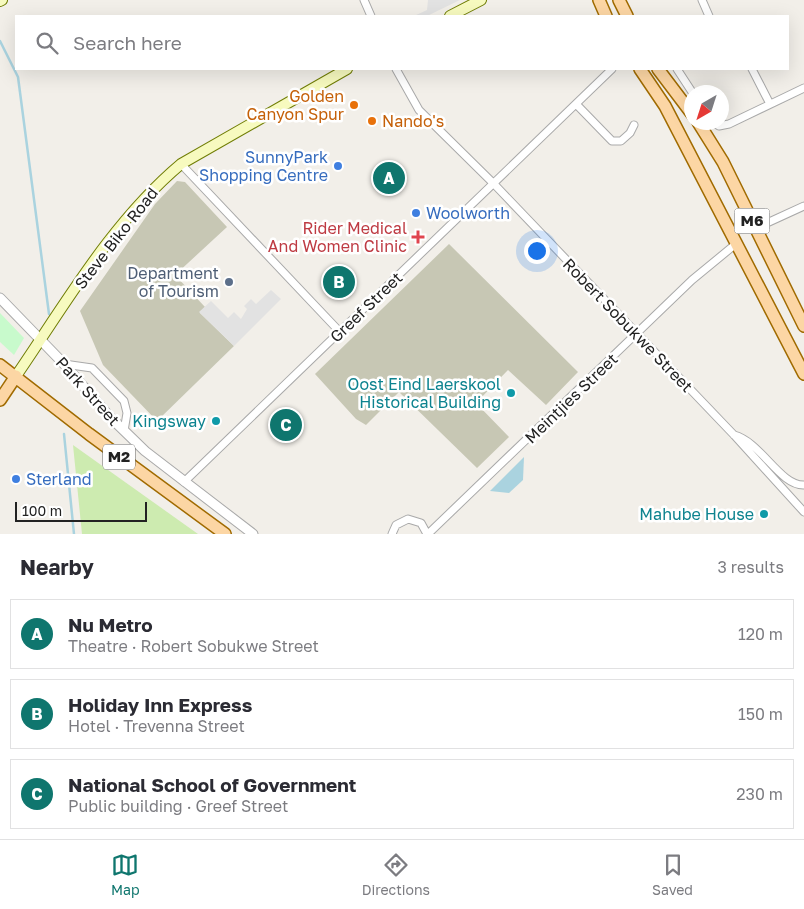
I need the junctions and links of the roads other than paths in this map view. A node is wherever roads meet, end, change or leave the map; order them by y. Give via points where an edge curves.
1 (364, 0) edge
2 (481, 0) edge
3 (598, 0) edge
4 (619, 0) edge
5 (702, 0) edge
6 (371, 15) edge
7 (452, 15) edge
8 (606, 15) edge
9 (626, 15) edge
10 (709, 15) edge
11 (345, 70) edge
12 (397, 70) edge
13 (611, 70) edge
14 (641, 70) edge
15 (659, 70) edge
16 (677, 70) edge
17 (753, 70) edge
18 (687, 85) edge
19 (804, 88) edge
20 (684, 103) edge
21 (576, 104) junction
22 (770, 104) junction
23 (729, 124) edge
24 (634, 125) dead end
25 (703, 130) edge
26 (181, 164) junction
27 (494, 184) junction
28 (804, 206) edge
29 (756, 228) junction
30 (737, 243) junction
31 (0, 298) edge
32 (803, 323) edge
33 (340, 332) junction
34 (637, 334) junction
35 (41, 340) junction
36 (64, 364) junction
37 (0, 365) edge
38 (804, 374) edge
39 (16, 376) junction
40 (0, 400) edge
41 (124, 431) junction
42 (734, 435) junction
43 (184, 482) junction
44 (804, 485) edge
45 (802, 506) edge
46 (225, 534) edge
47 (253, 534) edge
48 (392, 534) edge
49 (427, 534) edge

1 - 6 street
2 - 7 main road
3 - 8 main road
4 - 9 main road
5 - 10 street
11 - 26 main road, Steve Biko Road
12 - 27 street, Robert Sobukwe Street via 419,110
13 - 21 street, Greef Street
14 - 30 main road, M6 via 665,106
15 - 20 main road
16 - 18 street
17 - 22 street
19 - 22 street
21 - 24 street via 612,140 621,141
21 - 27 street, Greef Street
22 - 23 street
25 - 29 main road, M6
26 - 33 street
26 - 35 main road, Steve Biko Road via 136,208 80,281
27 - 33 street, Greef Street
27 - 34 street, Robert Sobukwe Street
28 - 29 street
29 - 32 main road, M6
30 - 34 street, Meintjies Street via 698,275
30 - 38 main road, M6
31 - 35 street, Park Street
33 - 43 street, Greef Street
34 - 42 street, Robert Sobukwe Street
34 - 49 street, Meintjies Street
35 - 36 street, Park Street
35 - 39 main road, Steve Biko Road
36 - 41 street, Park Street
36 - 41 street via 92,368 124,401 127,414
37 - 39 main road, M2
39 - 40 main road, Steve Biko Road
39 - 46 main road, M2
41 - 43 street, Park Street
42 - 44 street via 747,440 793,484
42 - 45 street, Robert Sobukwe Street
43 - 47 street, Park Street
48 - 49 street via 396,525 408,519 421,523

